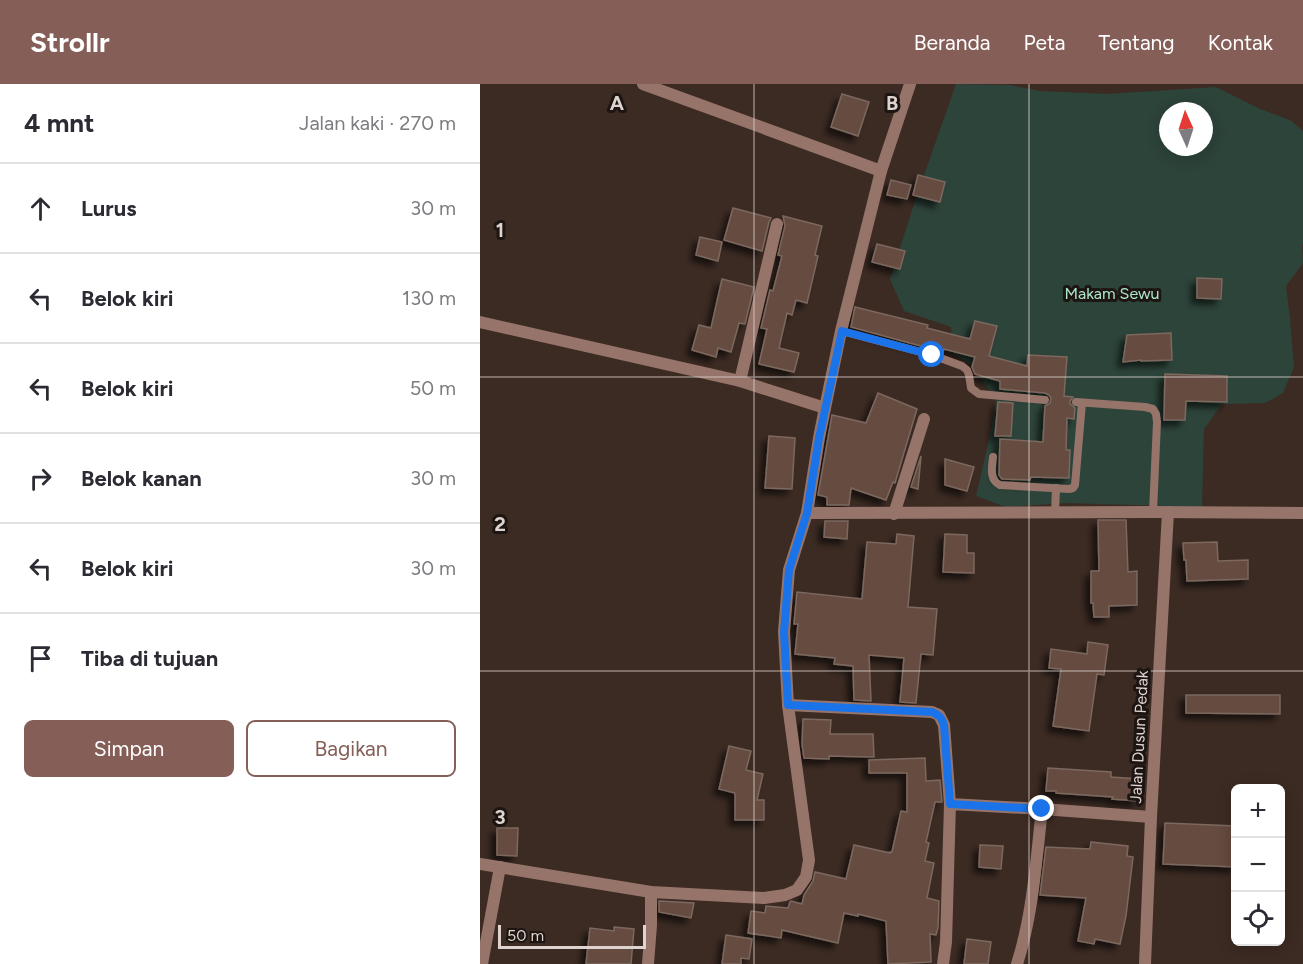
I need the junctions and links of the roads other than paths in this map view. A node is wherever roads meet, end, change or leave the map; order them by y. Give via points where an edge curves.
1 (643, 84) edge
2 (910, 84) edge
3 (881, 171) junction
4 (777, 224) dead end
5 (480, 322) edge
6 (842, 331) junction
7 (740, 381) junction
8 (1045, 400) dead end
9 (825, 408) junction
10 (924, 419) dead end
11 (993, 457) dead end
12 (1056, 488) junction
13 (1153, 512) junction
14 (1168, 512) junction
15 (807, 513) junction
16 (1055, 513) junction
17 (1303, 513) edge
18 (894, 514) junction
19 (788, 705) junction
20 (950, 804) junction
21 (1042, 809) junction
22 (1151, 817) junction
23 (480, 864) edge
24 (500, 867) junction
25 (651, 892) junction
26 (482, 964) edge
27 (648, 964) edge
28 (943, 964) edge
29 (1017, 964) edge
30 (1145, 964) edge

1 - 3 street
2 - 3 street
3 - 6 street
4 - 7 street
5 - 7 street
6 - 8 lane via 962,366 967,370 971,388 979,394
6 - 9 street
7 - 9 street
9 - 15 street
10 - 18 street
11 - 12 lane via 994,482 1000,485
12 - 13 lane via 1069,489 1075,485 1079,403 1145,407 1153,409 1157,422
12 - 16 lane
13 - 14 street
13 - 16 street
14 - 17 street
14 - 22 street, Jalan Dusun Pedak
15 - 18 street
15 - 19 street via 789,570 784,632
16 - 18 street
19 - 20 street via 939,715 944,725
19 - 25 street via 809,860 806,878 797,890 764,898
20 - 21 street
20 - 28 street
21 - 22 street
21 - 29 street via 1029,917
22 - 30 street, Jalan Dusun Pedak
23 - 24 street
24 - 25 street
24 - 26 street
25 - 27 street

